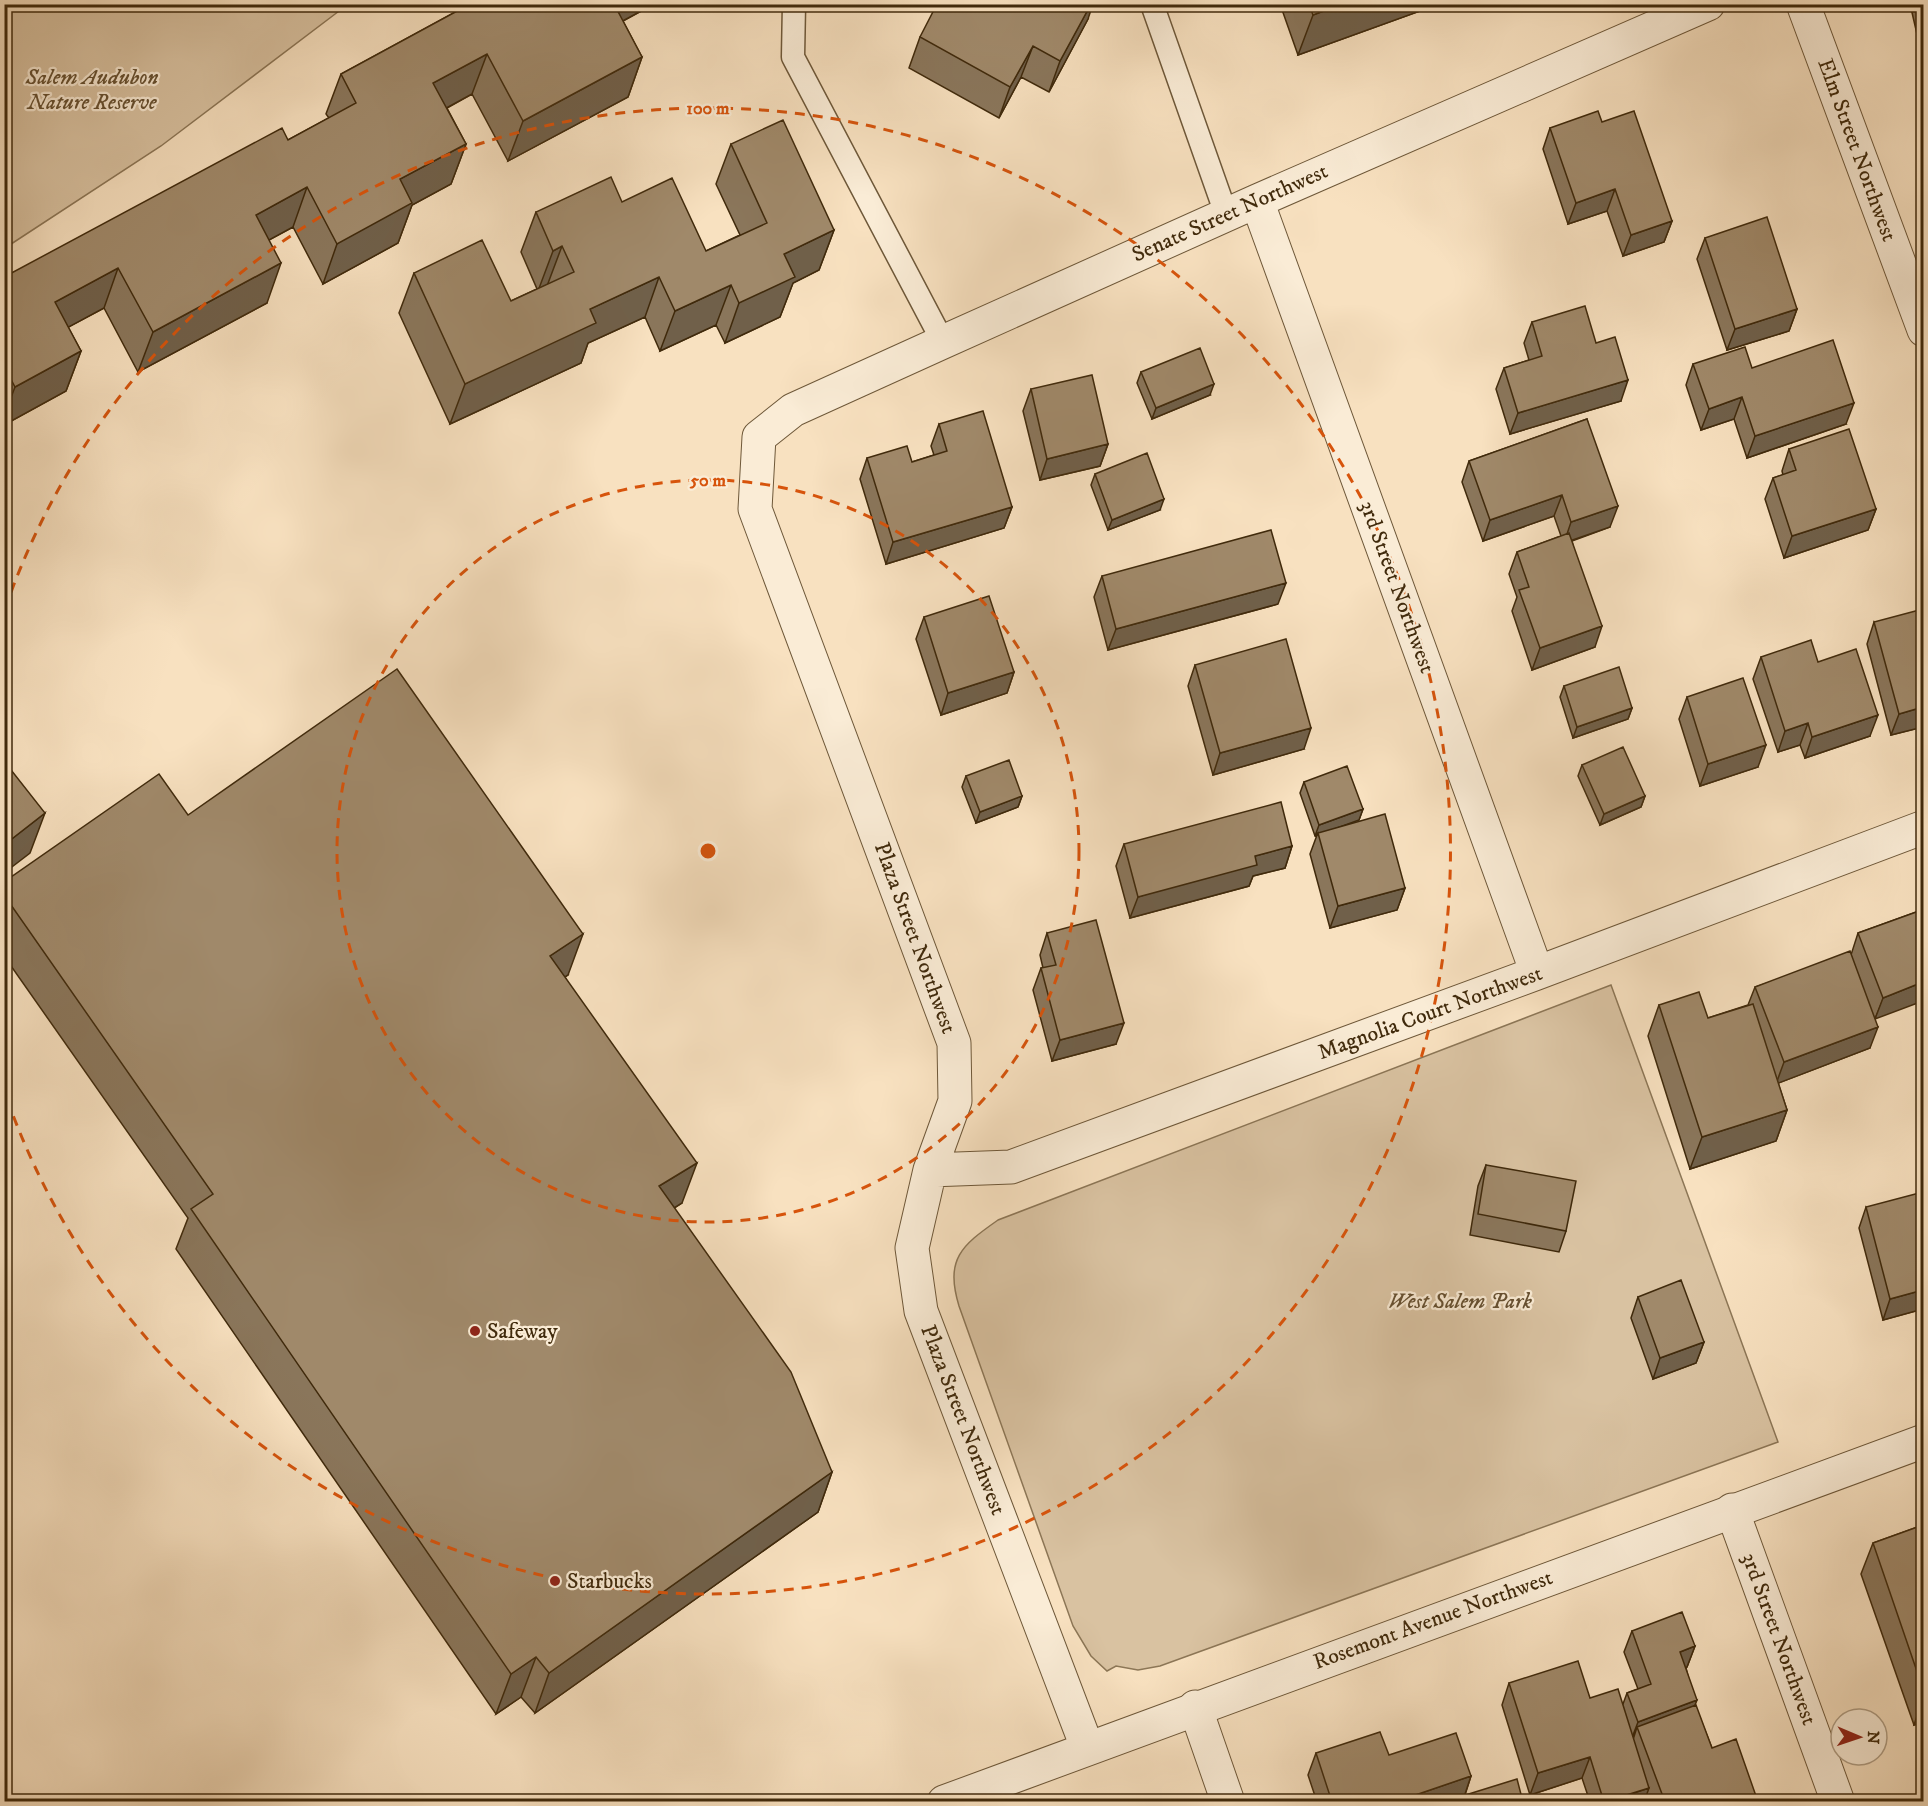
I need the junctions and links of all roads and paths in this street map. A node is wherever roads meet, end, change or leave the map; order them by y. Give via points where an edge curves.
1 (794, 4) edge
2 (1152, 4) edge
3 (1708, 4) edge
4 (1803, 4) edge
5 (1257, 201) junction
6 (1227, 214) junction
7 (1923, 330) edge
8 (943, 342) junction
9 (759, 437) joint
10 (1923, 827) edge
11 (1537, 973) junction
12 (930, 1170) junction
13 (1923, 1441) edge
14 (1732, 1510) junction
15 (1195, 1707) junction
16 (1087, 1747) junction
17 (944, 1802) edge
18 (1228, 1802) edge
19 (1838, 1802) edge

1 - 8 lane via 793,57
2 - 6 lane
3 - 5 street, Senate Street Northwest
4 - 7 street, Elm Street Northwest
5 - 6 street, Senate Street Northwest
5 - 11 street, 3rd Street Northwest
6 - 8 street, Senate Street Northwest
8 - 9 street, Senate Street Northwest via 793,410
9 - 12 street, Plaza Street Northwest via 755,509 954,1042 955,1101
10 - 11 street, Magnolia Court Northwest
11 - 12 street, Magnolia Court Northwest via 1011,1167
12 - 16 street, Plaza Street Northwest via 912,1248 921,1311
13 - 14 street, Rosemont Avenue Northwest
14 - 15 street, Rosemont Avenue Northwest
14 - 19 street, 3rd Street Northwest
15 - 16 street, Rosemont Avenue Northwest
15 - 18 street
16 - 17 street, Rosemont Avenue Northwest

